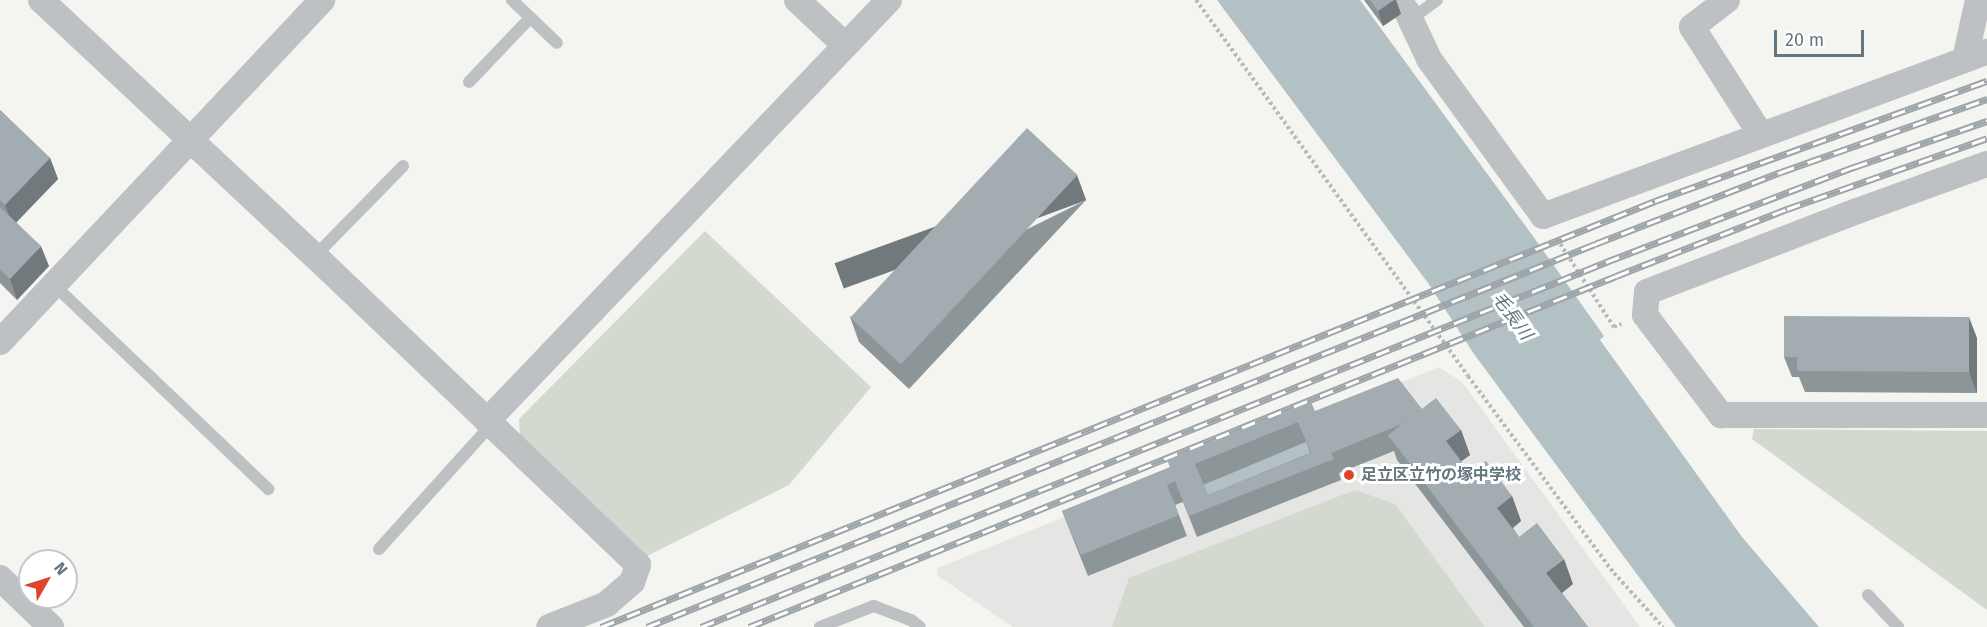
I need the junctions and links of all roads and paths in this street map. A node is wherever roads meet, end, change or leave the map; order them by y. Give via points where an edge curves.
1 (41, 0) edge
2 (322, 0) edge
3 (512, 0) edge
4 (797, 0) edge
5 (889, 0) edge
6 (1196, 0) edge
7 (1437, 0) edge
8 (1727, 0) edge
9 (1978, 0) edge
10 (1405, 10) edge
11 (530, 18) junction
12 (557, 43) dead end
13 (845, 45) junction
14 (1976, 56) edge
15 (469, 82) dead end
16 (1761, 135) junction
17 (191, 140) junction
18 (1987, 164) edge
19 (403, 166) dead end
20 (1543, 216) junction
21 (315, 256) junction
22 (54, 285) junction
23 (1646, 315) junction
24 (0, 342) edge
25 (1987, 415) edge
26 (489, 423) junction
27 (268, 489) dead end
28 (379, 549) dead end
29 (0, 578) edge
30 (1868, 595) dead end
31 (51, 627) edge
32 (549, 627) edge
33 (820, 627) edge
34 (920, 627) edge
35 (1663, 627) edge
36 (1898, 627) edge

1 - 17 street
2 - 17 street
3 - 11 lane
4 - 13 street
5 - 13 street
6 - 35 path via 1474,386 1614,573
7 - 10 lane
8 - 16 street via 1692,27
9 - 14 street
10 - 20 street via 1429,59
11 - 12 lane
11 - 15 lane
13 - 26 street
14 - 16 street
16 - 20 street
17 - 21 street
17 - 22 street
18 - 23 street via 1647,292
19 - 21 lane
20 - 23 path via 1614,327
21 - 26 street
22 - 24 street
22 - 27 lane
23 - 25 street via 1721,414
26 - 28 lane
26 - 32 street via 638,565 632,582 607,604
29 - 31 street
30 - 36 lane
33 - 34 lane via 874,606

